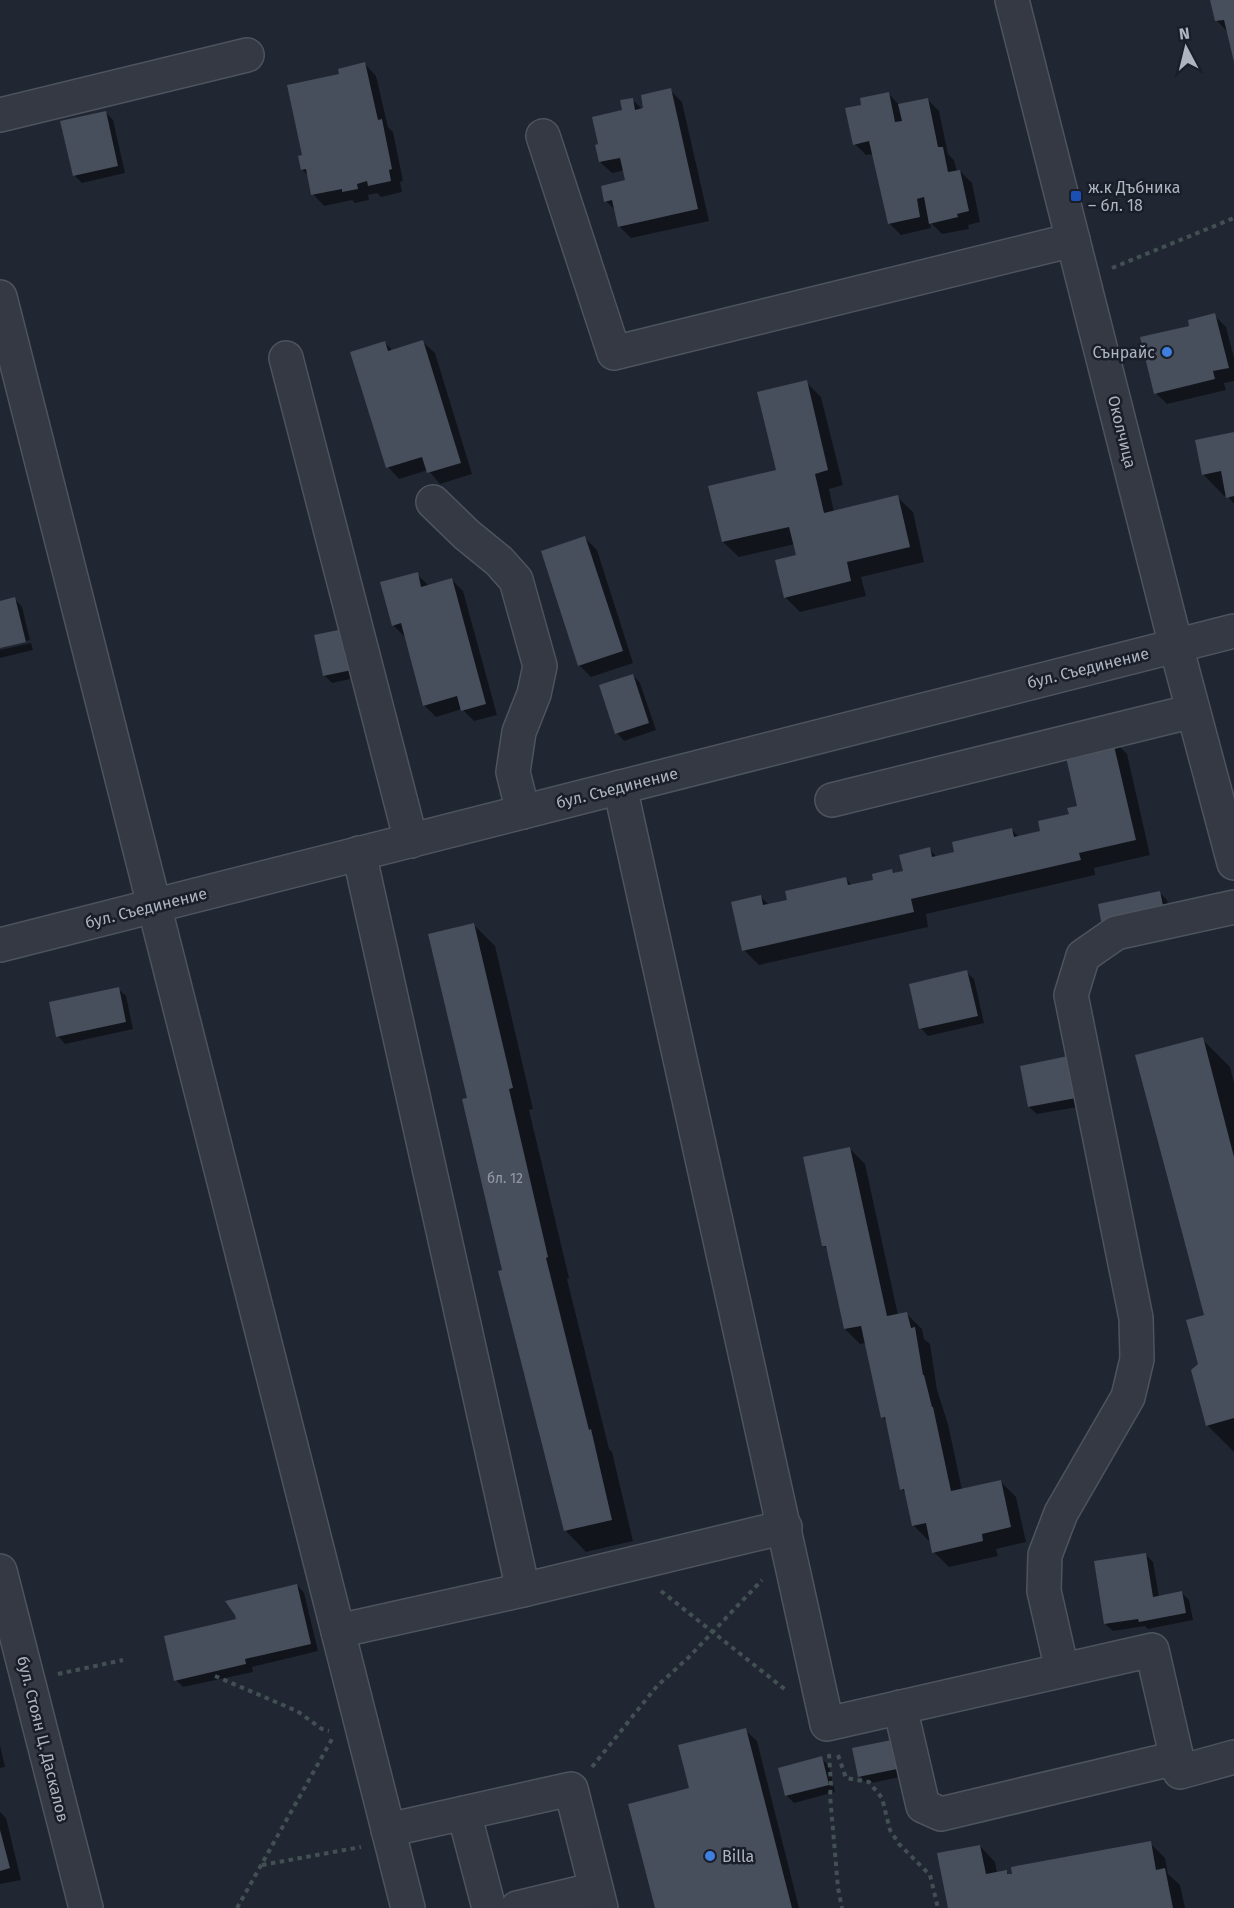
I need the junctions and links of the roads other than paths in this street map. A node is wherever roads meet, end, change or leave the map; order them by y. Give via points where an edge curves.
1 (1012, 0) edge
2 (247, 55) dead end
3 (0, 115) edge
4 (543, 136) dead end
5 (1073, 240) junction
6 (0, 297) edge
7 (286, 358) dead end
8 (433, 502) dead end
9 (1234, 631) edge
10 (1176, 646) junction
11 (1193, 711) junction
12 (620, 787) junction
13 (832, 800) dead end
14 (523, 812) junction
15 (411, 841) junction
16 (359, 853) junction
17 (1234, 863) edge
18 (154, 906) junction
19 (1234, 907) edge
20 (0, 945) edge
21 (787, 1539) junction
22 (0, 1571) edge
23 (523, 1590) junction
24 (338, 1631) junction
25 (1062, 1670) junction
26 (900, 1707) junction
27 (1234, 1735) edge
28 (1234, 1757) edge
29 (1178, 1765) junction
30 (464, 1813) junction
31 (389, 1836) junction
32 (599, 1898) edge
33 (86, 1908) edge
34 (408, 1908) edge
35 (489, 1908) edge
36 (517, 1908) edge

1 - 5 street, Околчица
2 - 3 street
4 - 5 street via 614,352
5 - 10 street, Околчица
6 - 18 street
7 - 15 street
8 - 14 street via 516,580 540,666 519,732 513,772
9 - 10 street, бул. Съединение
10 - 11 street, Околчица
10 - 12 street, бул. Съединение
11 - 13 street
11 - 17 street, Околчица
12 - 14 street, бул. Съединение
12 - 21 street
14 - 15 street, бул. Съединение
15 - 16 street, бул. Съединение
16 - 18 street, бул. Съединение
16 - 23 street
18 - 20 street, бул. Съединение
18 - 24 street
19 - 25 street via 1116,933 1083,956 1071,994 1136,1318 1137,1359 1128,1397 1061,1513 1045,1554 1044,1591
21 - 23 street via 628,1565
21 - 26 street via 827,1724
22 - 33 street, бул. Стоян Ц. Даскалов
23 - 24 street
24 - 31 street
25 - 26 street
25 - 29 street via 1152,1650
26 - 29 street via 923,1806 941,1815
27 - 29 street
28 - 29 street
30 - 31 street
30 - 32 street via 571,1789
30 - 35 street
31 - 34 street
32 - 36 street

